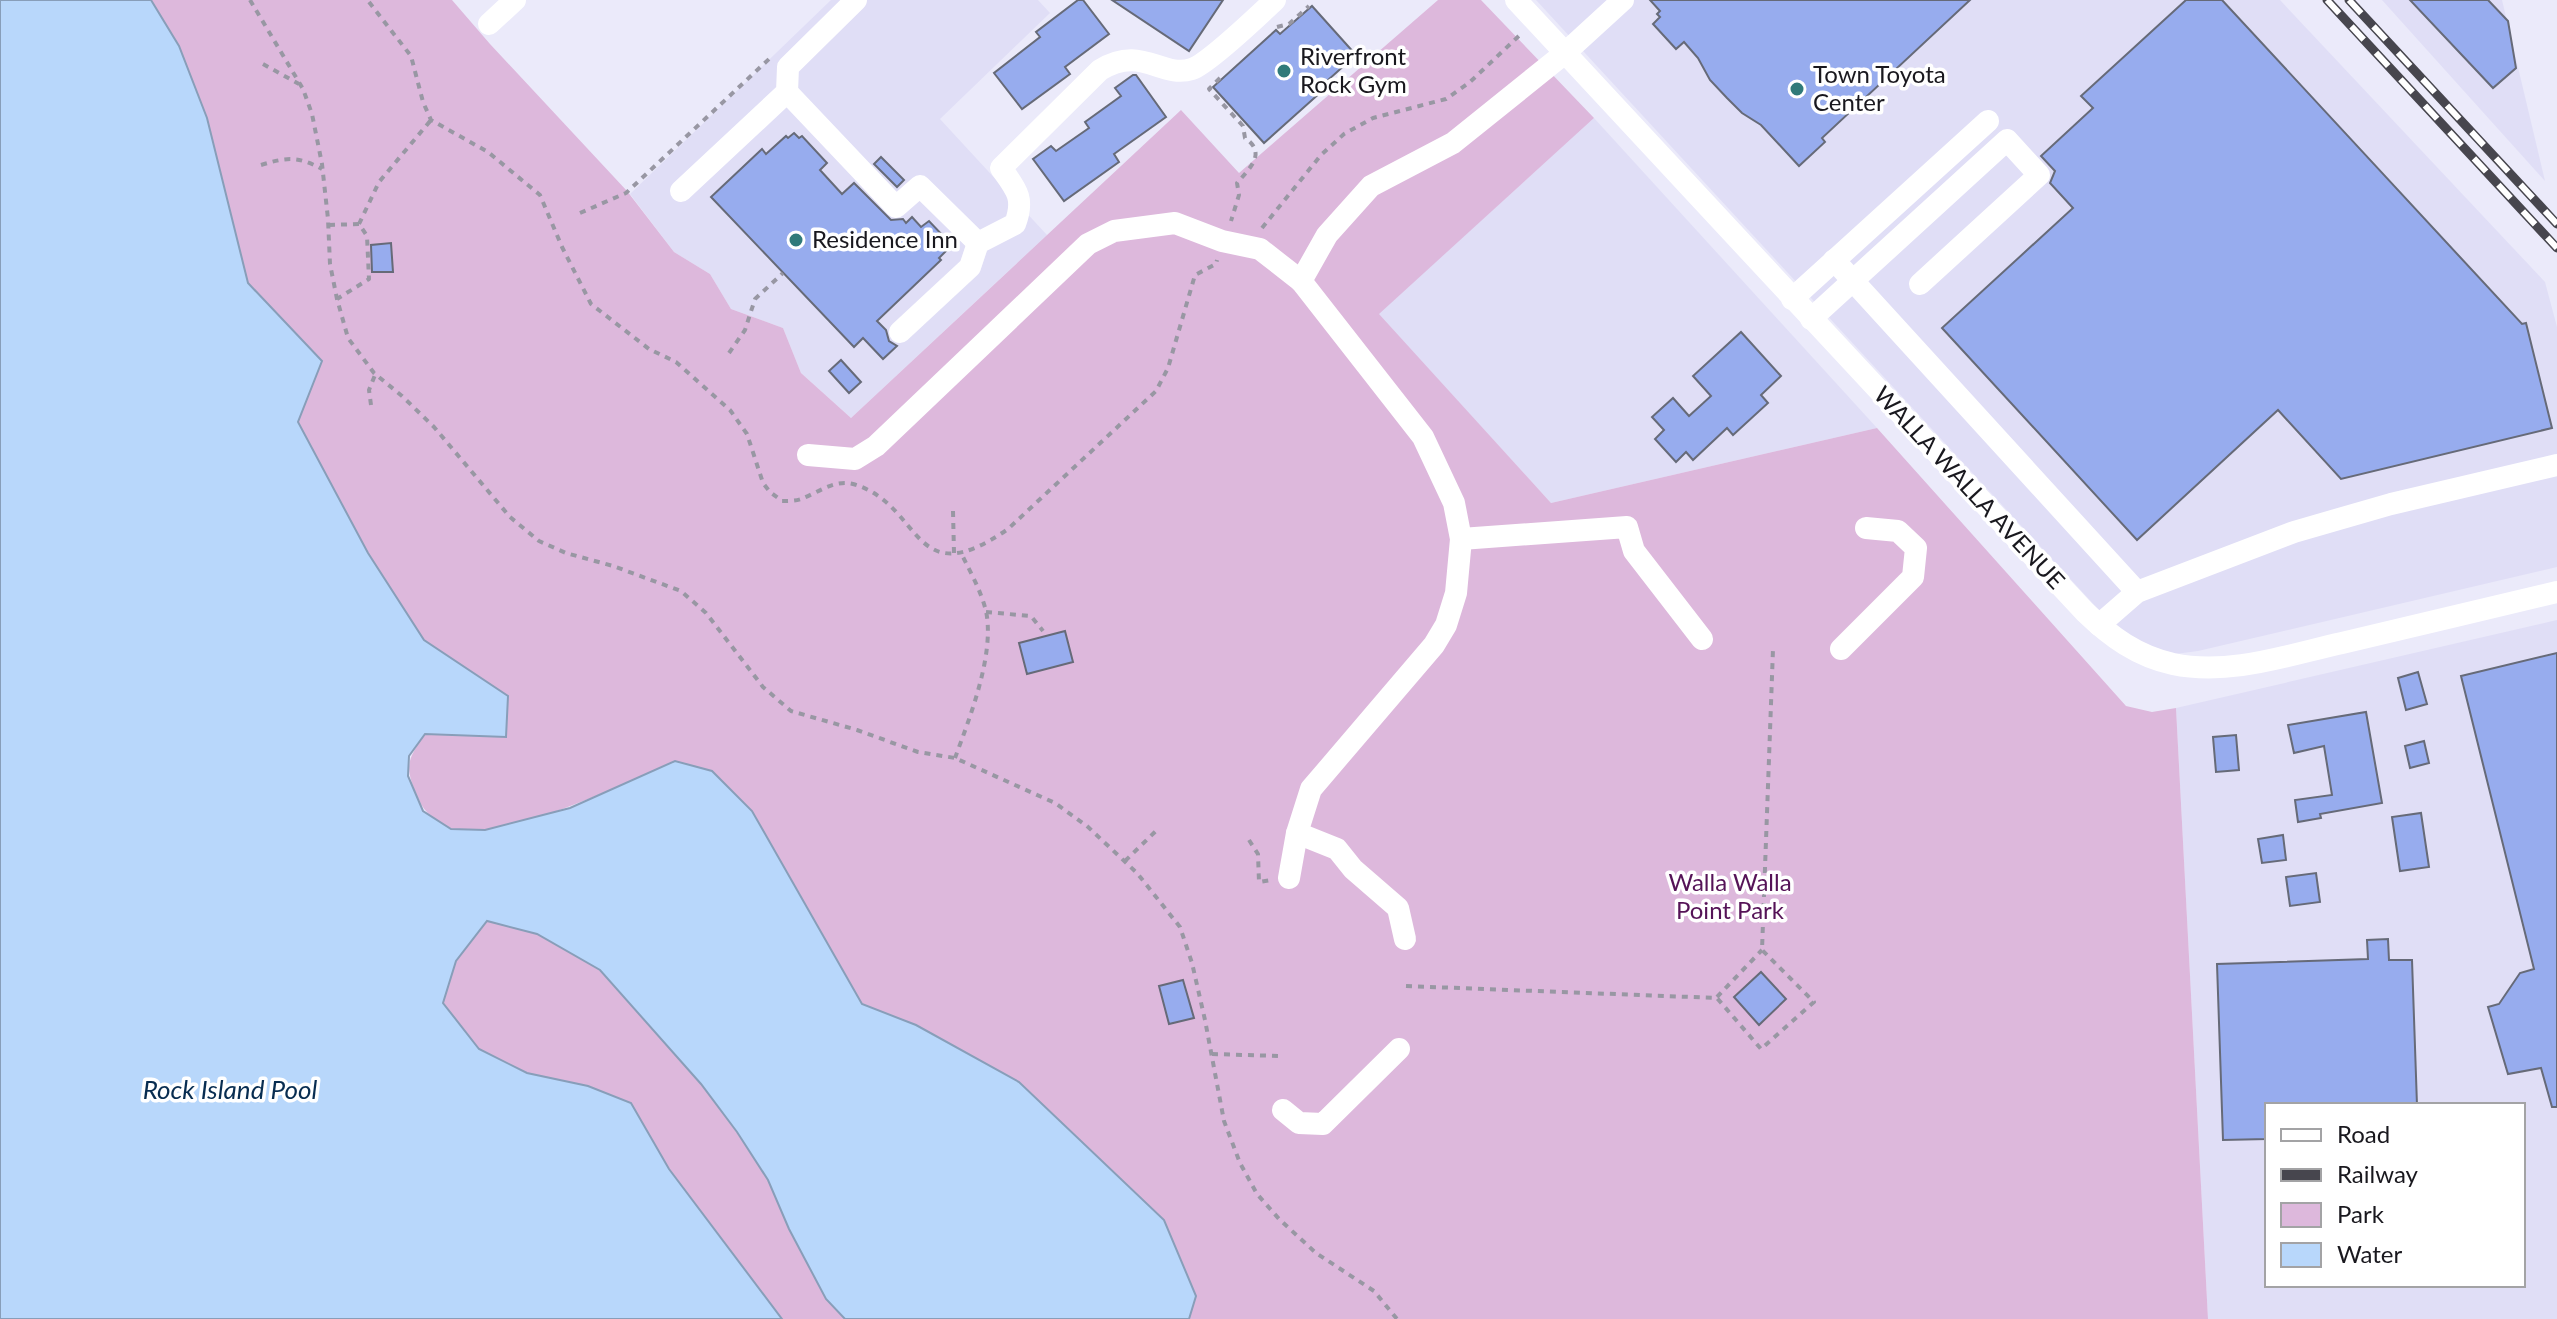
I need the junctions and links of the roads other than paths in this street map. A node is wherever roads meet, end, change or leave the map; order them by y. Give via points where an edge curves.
1 (515, 0) edge
2 (856, 0) edge
3 (1275, 0) edge
4 (1516, 0) edge
5 (1623, 0) edge
6 (489, 24) dead end
7 (1565, 53) junction
8 (787, 92) junction
9 (1988, 121) dead end
10 (681, 191) dead end
11 (978, 243) junction
12 (1834, 260) junction
13 (1853, 280) junction
14 (1301, 281) junction
15 (1920, 284) dead end
16 (1792, 299) junction
17 (1811, 319) junction
18 (900, 332) dead end
19 (808, 455) dead end
20 (2557, 465) edge
21 (1866, 528) dead end
22 (1461, 539) junction
23 (2137, 592) junction
24 (2557, 592) edge
25 (2099, 625) junction
26 (1702, 639) dead end
27 (1841, 649) dead end
28 (1297, 833) junction
29 (1289, 878) road end
30 (1405, 939) dead end
31 (1399, 1049) dead end
32 (1283, 1110) dead end

1 - 6 street
2 - 8 street via 788,67
3 - 11 street via 1192,69 1135,60 1100,70 1001,168 1018,191 1020,211 1015,224
4 - 7 street, WALLA WALLA AVENUE
5 - 7 street
7 - 14 street via 1453,143 1371,186 1327,235
7 - 16 street, WALLA WALLA AVENUE
8 - 10 street
8 - 11 street via 896,207 920,186
9 - 12 street
11 - 18 street via 970,267
12 - 13 street
12 - 16 street
13 - 15 street via 2007,140 2039,175
13 - 17 street
13 - 23 street
14 - 19 street via 1260,249 1230,234 1175,223 1114,231 1088,244 876,446 855,459
14 - 22 street via 1423,437 1454,503
16 - 17 street, WALLA WALLA AVENUE
17 - 25 street, WALLA WALLA AVENUE
20 - 23 street via 2294,532
21 - 27 street via 1898,531 1916,548 1913,577
22 - 26 street via 1627,527 1634,551
22 - 28 street via 1456,593 1446,625 1311,789
23 - 25 street
24 - 25 street, WALLA WALLA AVENUE via 2222,668 2156,659 2121,643
28 - 29 street
28 - 30 street via 1337,849 1398,908
31 - 32 street via 1323,1124 1299,1123

